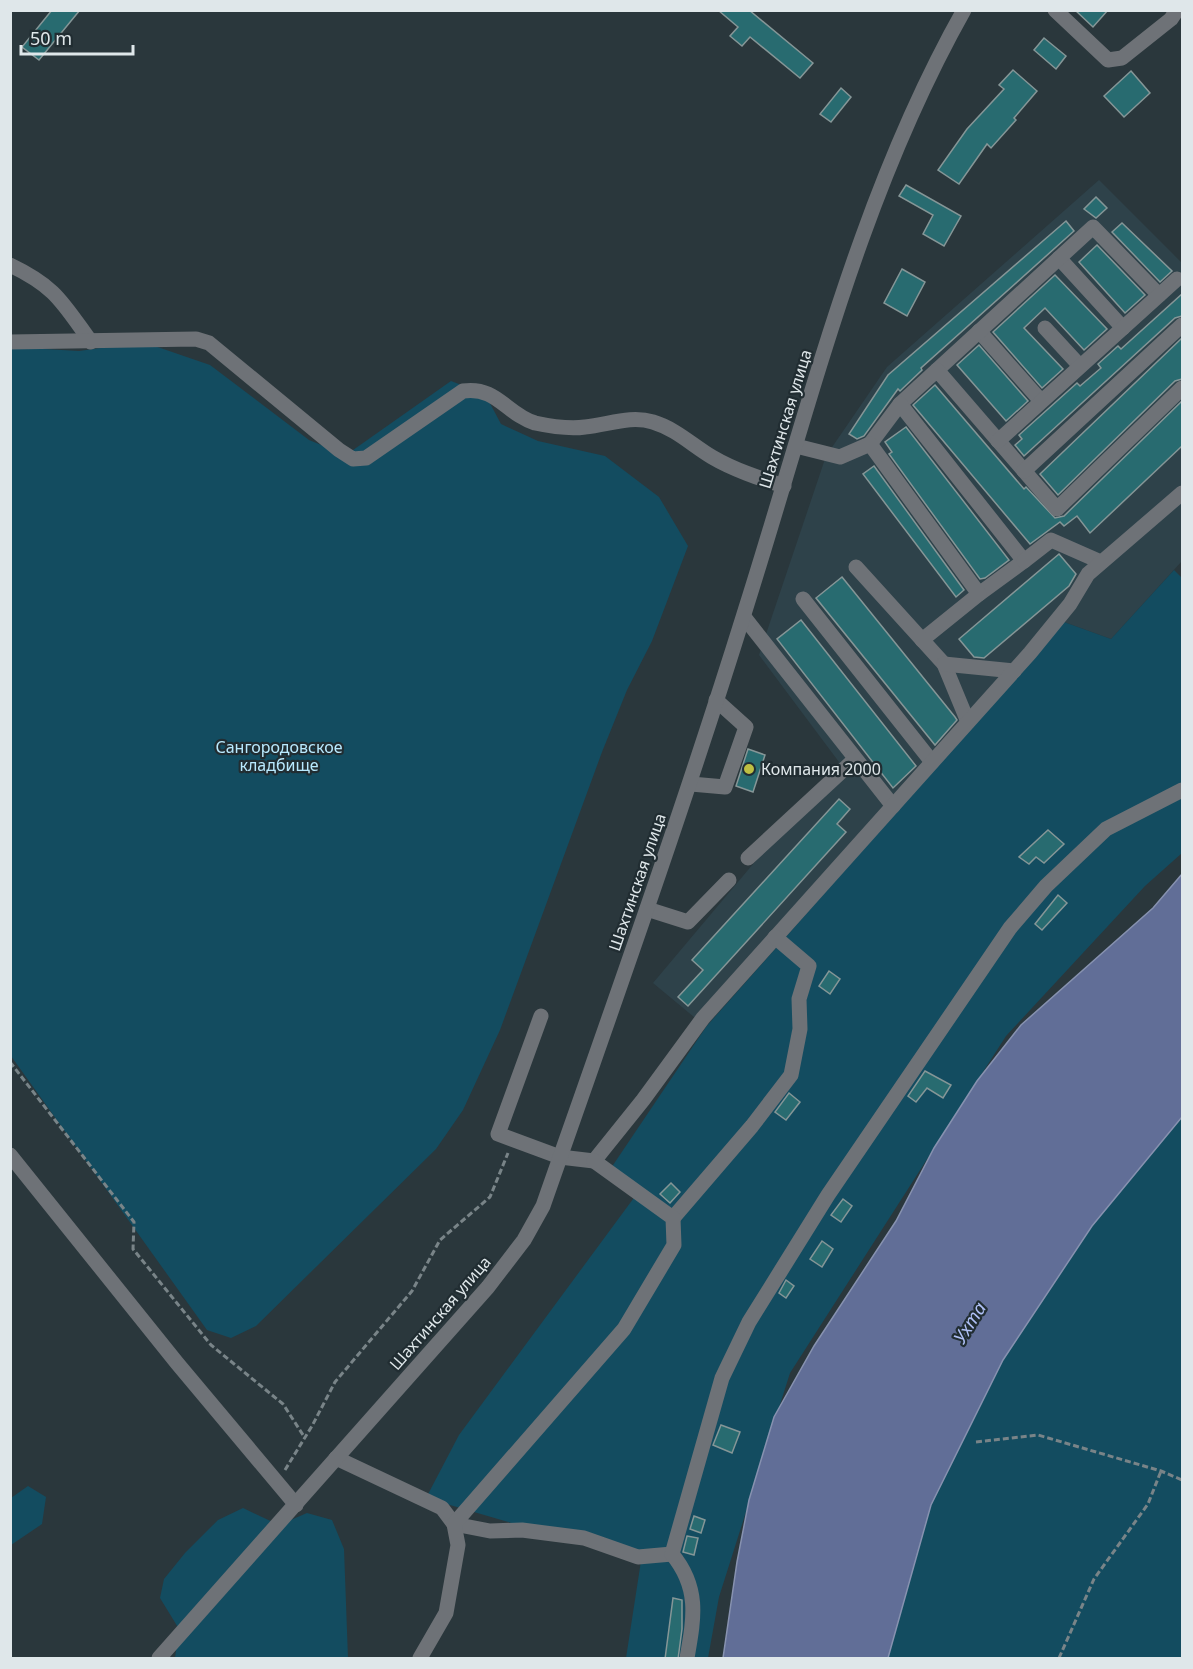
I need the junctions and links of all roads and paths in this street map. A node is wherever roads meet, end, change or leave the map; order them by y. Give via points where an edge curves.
1 (964, 10) edge
2 (1055, 10) edge
3 (1178, 10) edge
4 (1059, 258) junction
5 (10, 265) edge
6 (1177, 279) dead end
7 (1159, 295) junction
8 (1182, 325) edge
9 (1045, 328) dead end
10 (1123, 328) junction
11 (979, 331) junction
12 (10, 342) edge
13 (91, 342) junction
14 (1080, 366) junction
15 (937, 370) junction
16 (1182, 388) edge
17 (1041, 401) junction
18 (900, 404) junction
19 (998, 441) junction
20 (870, 444) junction
21 (796, 447) junction
22 (1024, 471) junction
23 (784, 486) junction
24 (1182, 493) edge
25 (1024, 561) junction
26 (1101, 562) junction
27 (856, 567) dead end
28 (980, 594) junction
29 (803, 599) dead end
30 (744, 617) junction
31 (922, 640) junction
32 (944, 664) junction
33 (1014, 671) junction
34 (716, 700) junction
35 (968, 722) junction
36 (855, 759) junction
37 (932, 762) junction
38 (691, 784) junction
39 (1182, 790) edge
40 (893, 806) junction
41 (748, 858) dead end
42 (729, 880) dead end
43 (647, 909) junction
44 (775, 937) junction
45 (541, 1016) dead end
46 (10, 1062) edge
47 (514, 1140) junction
48 (10, 1155) edge
49 (560, 1157) junction
50 (594, 1161) junction
51 (673, 1218) junction
52 (305, 1438) junction
53 (976, 1442) dead end
54 (336, 1458) junction
55 (1161, 1471) junction
56 (1182, 1480) edge
57 (277, 1482) junction
58 (296, 1505) junction
59 (454, 1524) junction
60 (672, 1554) junction
61 (159, 1659) edge
62 (420, 1659) edge
63 (687, 1659) edge
64 (1059, 1659) edge

1 - 21 street, Шахтинская улица via 908,120 875,200 845,282
2 - 3 street via 1108,60 1122,58 1171,20
4 - 7 street via 1093,227
4 - 10 street
4 - 11 street
5 - 13 street via 55,291
6 - 7 street
7 - 10 street
8 - 22 street
9 - 14 street
10 - 14 street
11 - 15 street
11 - 17 street
12 - 13 street
13 - 23 street via 209,342 353,459 366,458 464,391 479,389 518,416 537,423 584,428 630,419 653,422 746,474
14 - 17 street
15 - 18 street
15 - 19 street
16 - 22 street via 1057,509
17 - 19 street
18 - 20 street
18 - 25 street
19 - 22 street
20 - 21 street via 840,457
20 - 28 street
21 - 23 street, Шахтинская улица
23 - 30 street, Шахтинская улица
24 - 26 street
25 - 26 street via 1051,540
25 - 28 street
26 - 33 street
27 - 31 street
28 - 31 street
29 - 37 street
30 - 34 street, Шахтинская улица
30 - 36 street
31 - 32 street
32 - 33 street
32 - 35 street
33 - 35 street
34 - 38 street, Шахтинская улица
34 - 38 street via 746,727 724,787
35 - 37 street
36 - 40 street
36 - 41 street
37 - 40 street
38 - 43 street, Шахтинская улица
39 - 60 street via 1106,829 1046,886 1011,928 835,1186 749,1322 722,1378
40 - 44 street
42 - 43 street via 688,922
43 - 49 street, Шахтинская улица
44 - 50 street via 703,1018
44 - 51 street via 809,966 799,999 800,1029 791,1075
45 - 47 street via 498,1134
46 - 52 path via 134,1222 133,1249 211,1345 283,1404
47 - 49 street
47 - 52 path via 490,1197 440,1240 412,1291 335,1382
48 - 57 street
49 - 50 street
49 - 54 street, Шахтинская улица via 543,1206 525,1240
50 - 51 street
51 - 59 street via 674,1245 624,1329
52 - 57 path
53 - 55 path via 1038,1435
54 - 58 street, Шахтинская улица
54 - 59 street via 442,1508
55 - 56 path
55 - 64 path via 1148,1504 1094,1580
57 - 58 street
58 - 61 street, Шахтинская улица
59 - 60 street via 490,1531 522,1530 584,1538 638,1557
59 - 62 street via 458,1545 446,1613
60 - 63 street via 685,1570 691,1588 694,1618

